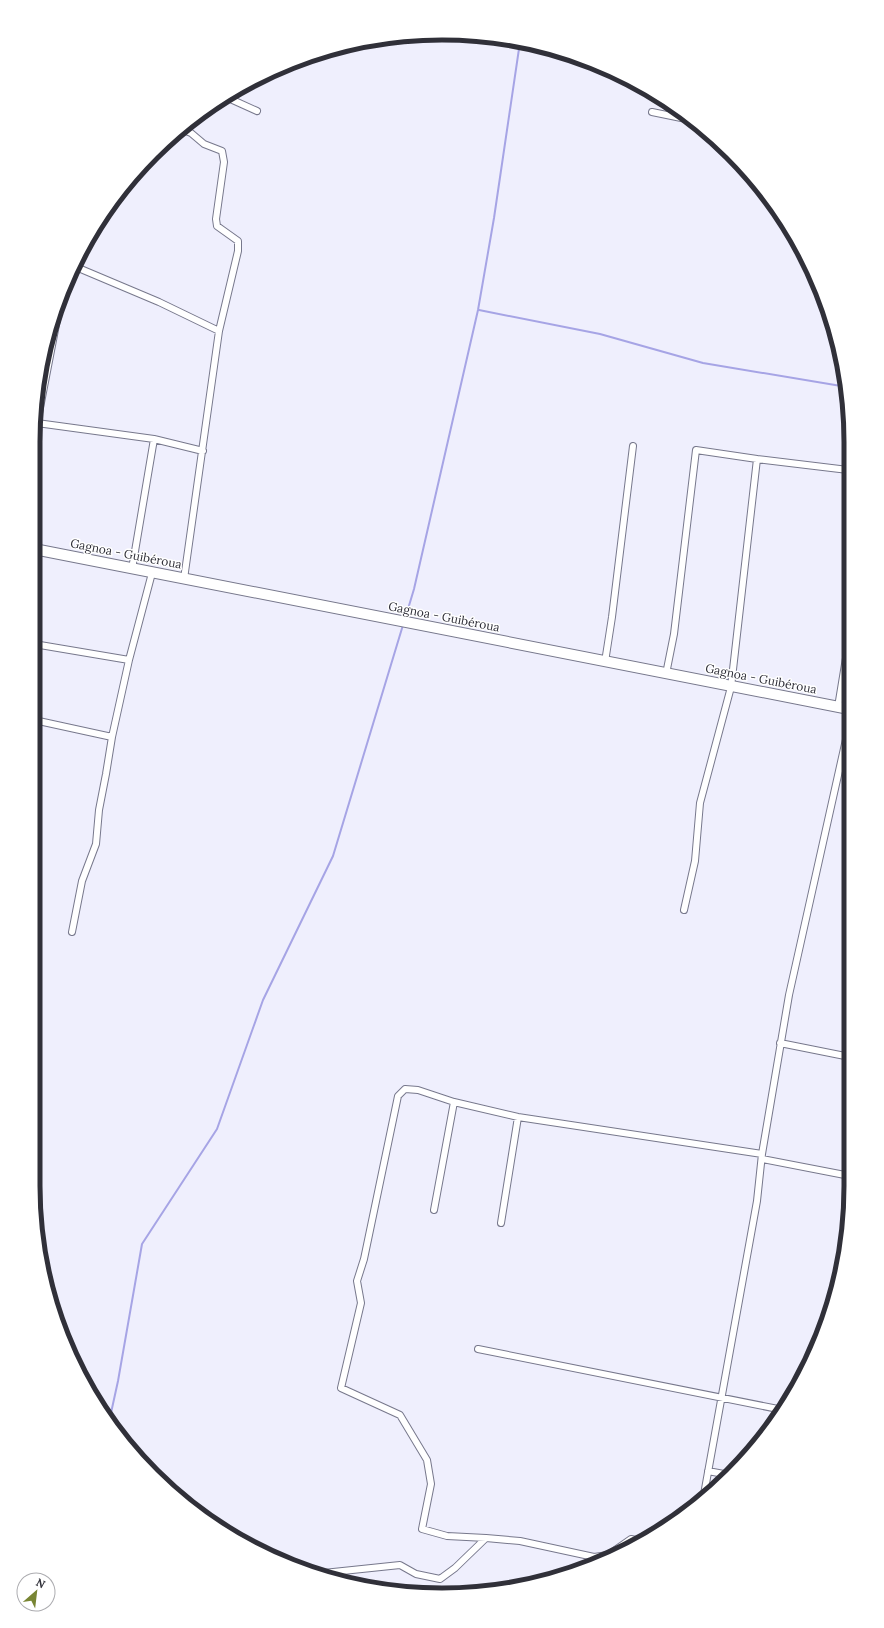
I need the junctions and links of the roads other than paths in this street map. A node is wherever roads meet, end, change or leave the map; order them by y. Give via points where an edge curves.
1 (232, 100) edge
2 (257, 111) dead end
3 (652, 112) dead end
4 (679, 118) edge
5 (187, 131) edge
6 (80, 268) edge
7 (220, 331) junction
8 (50, 353) edge
9 (43, 393) edge
10 (41, 424) edge
11 (154, 439) junction
12 (633, 446) dead end
13 (202, 451) junction
14 (757, 459) junction
15 (844, 470) edge
16 (40, 550) edge
17 (132, 568) junction
18 (152, 573) junction
19 (184, 579) junction
20 (40, 645) edge
21 (129, 660) junction
22 (605, 662) junction
23 (666, 674) junction
24 (731, 687) junction
25 (844, 696) edge
26 (843, 708) edge
27 (40, 721) edge
28 (112, 737) junction
29 (844, 748) edge
30 (684, 910) dead end
31 (72, 932) dead end
32 (780, 1043) junction
33 (844, 1057) edge
34 (454, 1102) junction
35 (518, 1117) junction
36 (762, 1157) junction
37 (844, 1175) edge
38 (434, 1210) dead end
39 (501, 1223) dead end
40 (478, 1349) dead end
41 (721, 1398) junction
42 (776, 1409) edge
43 (708, 1471) junction
44 (722, 1474) edge
45 (705, 1490) edge
46 (486, 1538) junction
47 (633, 1539) edge
48 (619, 1548) edge
49 (597, 1557) edge
50 (331, 1572) edge

1 - 2 street
3 - 4 street
5 - 7 street via 204,144 222,151 224,162 217,226 238,241
6 - 7 street
7 - 13 street
8 - 9 street
10 - 11 street
11 - 13 street
11 - 17 street
12 - 22 street
13 - 19 street
14 - 15 street
14 - 23 street via 696,450 674,634
14 - 24 street
16 - 17 main road, Gagnoa - Guibéroua
17 - 18 main road, Gagnoa - Guibéroua
18 - 19 main road, Gagnoa - Guibéroua
18 - 21 street
19 - 22 main road, Gagnoa - Guibéroua
20 - 21 street
21 - 28 street
22 - 23 main road, Gagnoa - Guibéroua
23 - 24 main road, Gagnoa - Guibéroua
24 - 26 main road, Gagnoa - Guibéroua
24 - 30 street via 700,803 695,861
25 - 26 street
27 - 28 street
28 - 31 street via 99,810 96,844 82,881
29 - 32 street
32 - 33 street
32 - 36 street
34 - 35 street
34 - 38 street
34 - 46 street via 418,1090 405,1090 398,1096 364,1259 357,1281 361,1303 341,1388 400,1415 423,1454 430,1484 422,1529 447,1536
35 - 36 street
35 - 39 street
36 - 37 street
36 - 41 street via 757,1201
40 - 41 street
41 - 42 street
41 - 43 street
43 - 44 street
43 - 45 street
46 - 49 street via 520,1541
46 - 50 street via 440,1579 416,1574 400,1565
47 - 48 street

